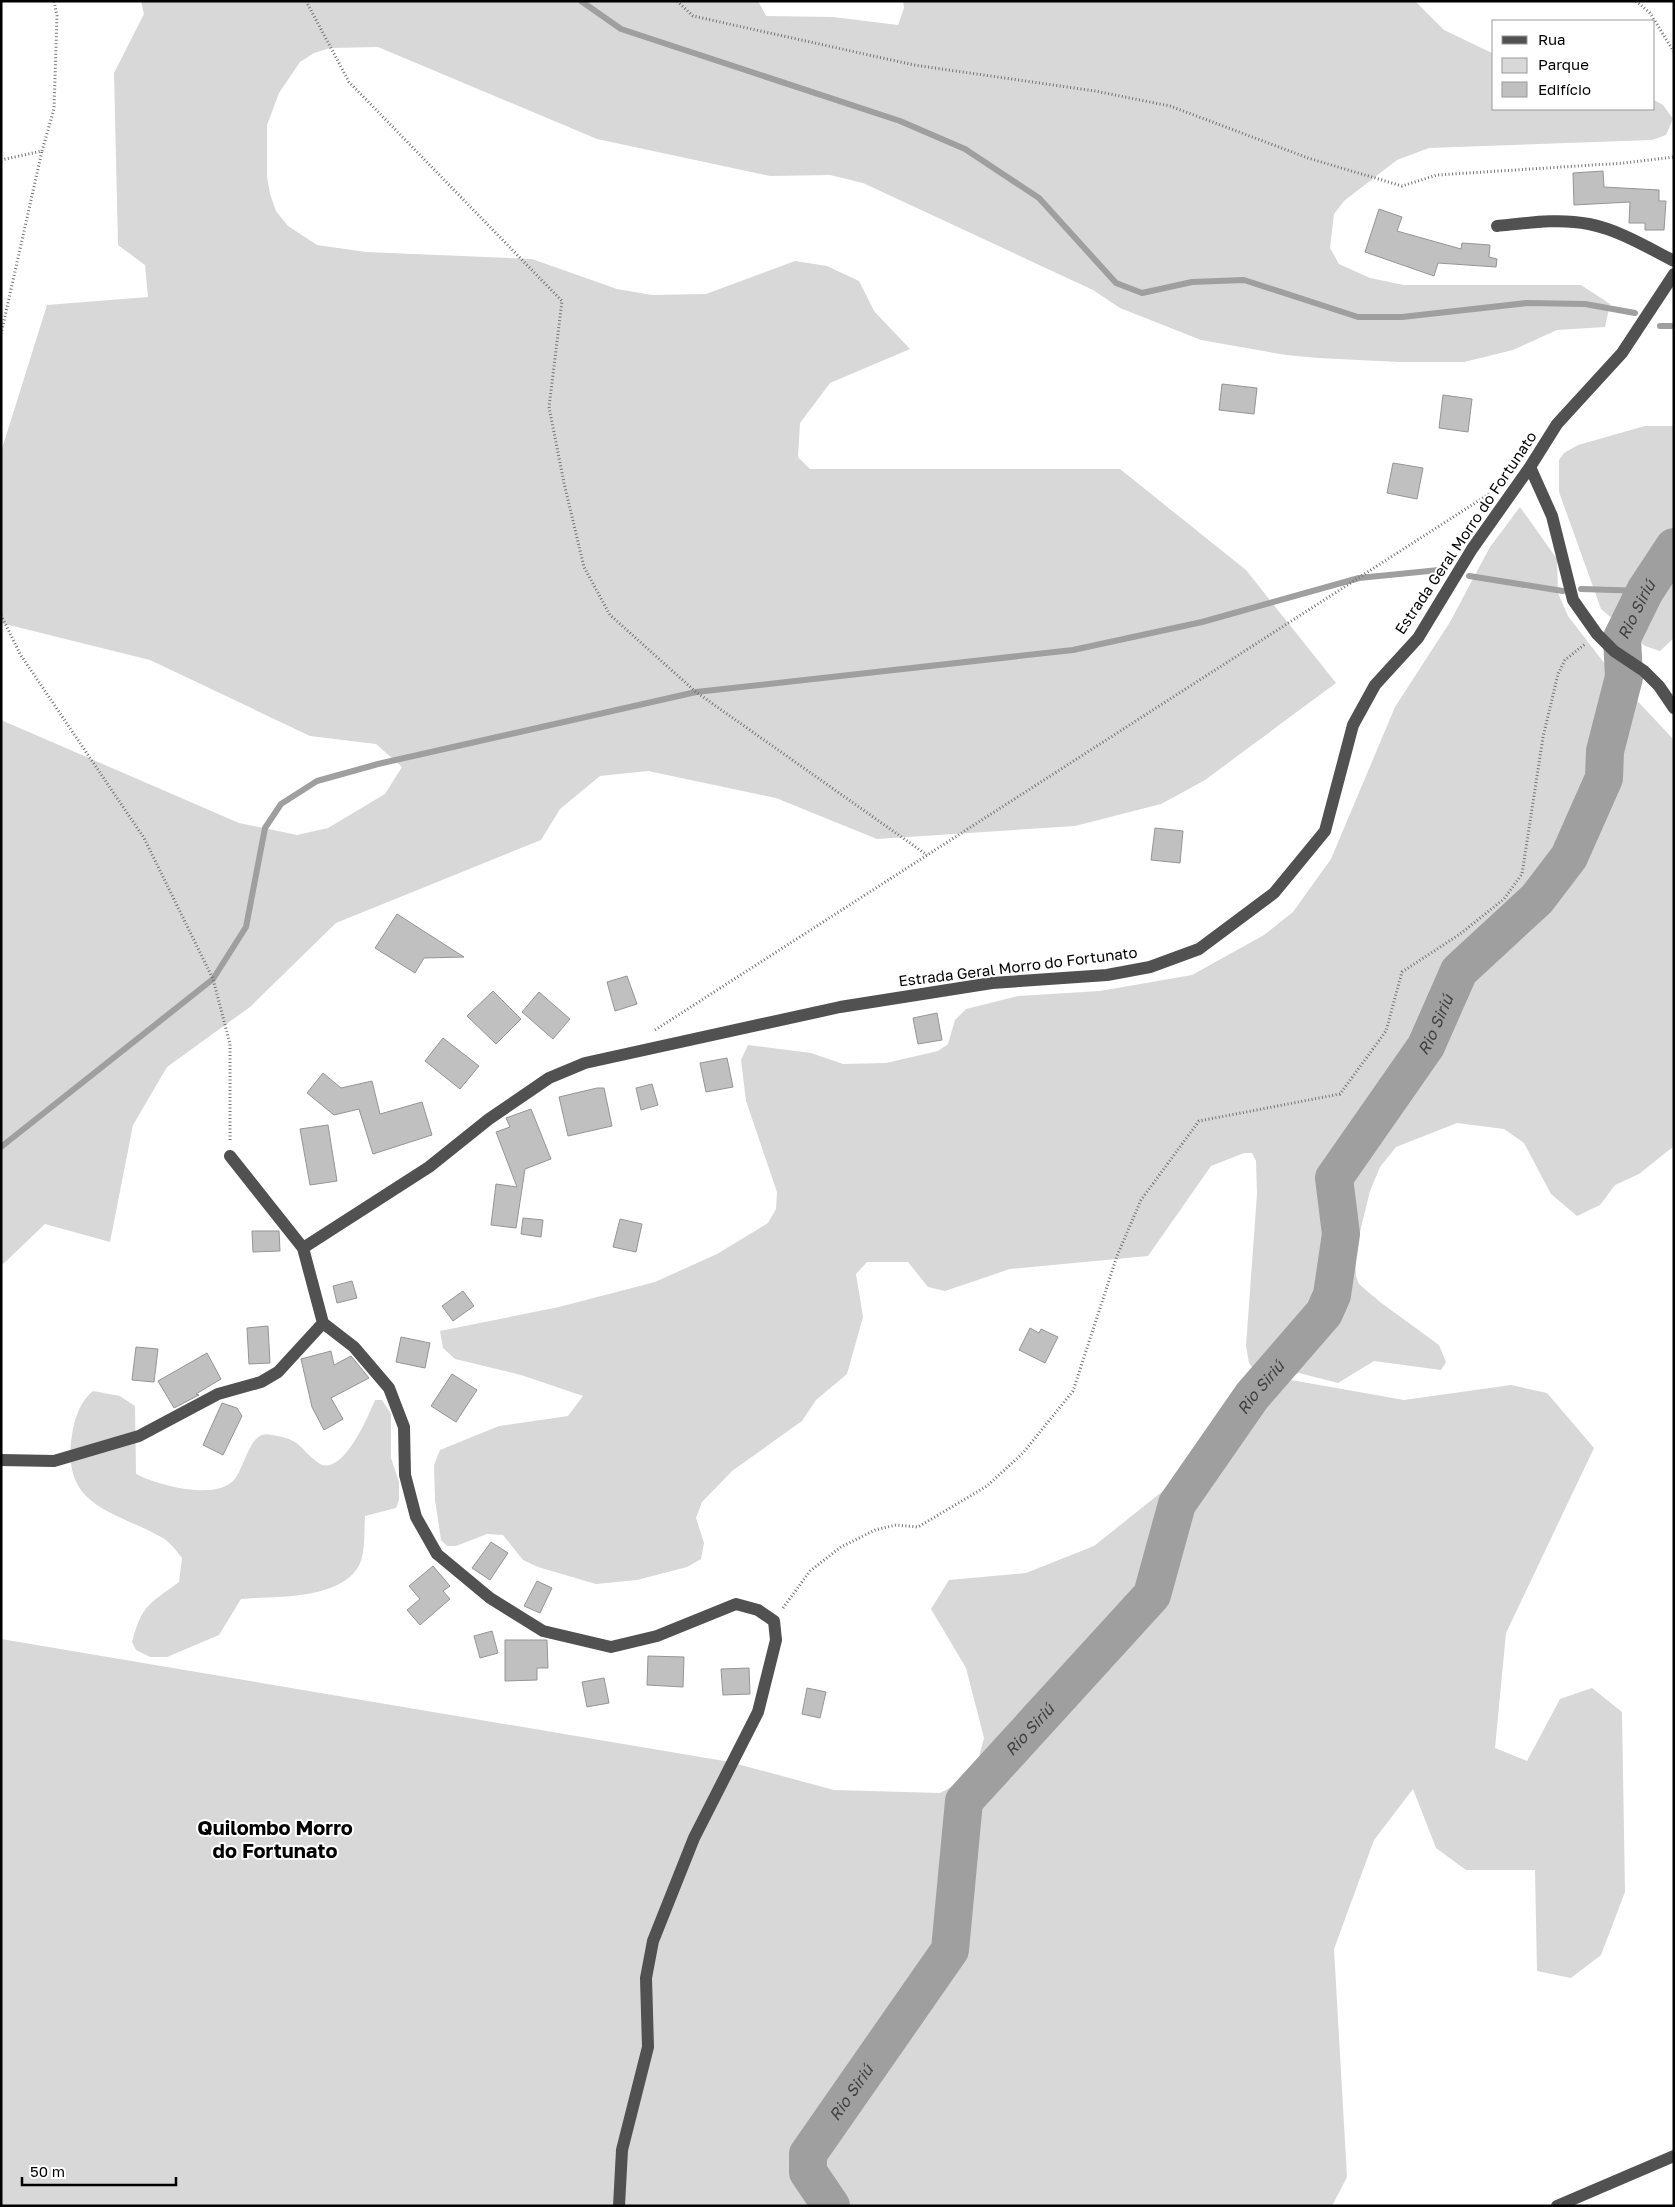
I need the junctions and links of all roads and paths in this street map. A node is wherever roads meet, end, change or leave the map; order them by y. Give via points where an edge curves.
1 (54, 1) edge
2 (306, 1) edge
3 (677, 1) edge
4 (1636, 1) edge
5 (1655, 20) edge
6 (1655, 20) edge
7 (1674, 52) edge
8 (42, 151) junction
9 (1674, 157) edge
10 (1, 160) edge
11 (1496, 226) dead end
12 (1674, 261) edge
13 (1674, 274) edge
14 (1, 334) edge
15 (1530, 467) junction
16 (1498, 488) dead end
17 (1, 615) edge
18 (1597, 634) junction
19 (1674, 708) edge
20 (927, 854) junction
21 (654, 1030) dead end
22 (230, 1156) joint
23 (303, 1248) junction
24 (323, 1323) junction
25 (1, 1460) edge
26 (774, 1621) junction
27 (1674, 2156) edge
28 (619, 2206) edge
29 (1557, 2206) edge

1 - 8 path via 57,16 54,109
2 - 20 path via 349,82 562,301 549,407 584,567 610,616 696,692
3 - 9 path via 693,16 914,65 1095,91 1170,106 1308,158 1402,186 1437,175
4 - 6 path
5 - 7 path
8 - 10 path
8 - 14 path
11 - 12 street via 1542,221 1588,224 1610,230
13 - 15 street, Estrada Geral Morro do Fortunato via 1622,353 1557,424
15 - 18 street via 1552,516 1573,600
15 - 23 street, Estrada Geral Morro do Fortunato via 1472,549 1418,638 1375,685 1353,724 1325,831 1274,893 1199,949 1150,967 1107,975 992,983 840,1007 585,1063 549,1078 489,1118 429,1167
16 - 20 path
17 - 22 path via 20,654 144,838 213,979 230,1044
18 - 19 street via 1659,686
18 - 26 path via 1565,660 1558,674 1543,736 1522,874 1504,899 1460,934 1402,972 1386,1031 1340,1094 1199,1121 1140,1200 1117,1256 1074,1391 1023,1453 987,1486 918,1526 896,1525 875,1530 841,1547 810,1571
20 - 21 path
22 - 23 street
23 - 24 street
24 - 25 street via 278,1372 261,1382 218,1394 139,1436 54,1460
24 - 26 street via 354,1347 388,1388 404,1427 405,1474 416,1517 437,1554 490,1598 543,1631 611,1647 657,1636 736,1604 758,1610
26 - 28 street via 776,1640 758,1712 694,1838 653,1941 646,1978 648,2047 622,2150
27 - 29 street

